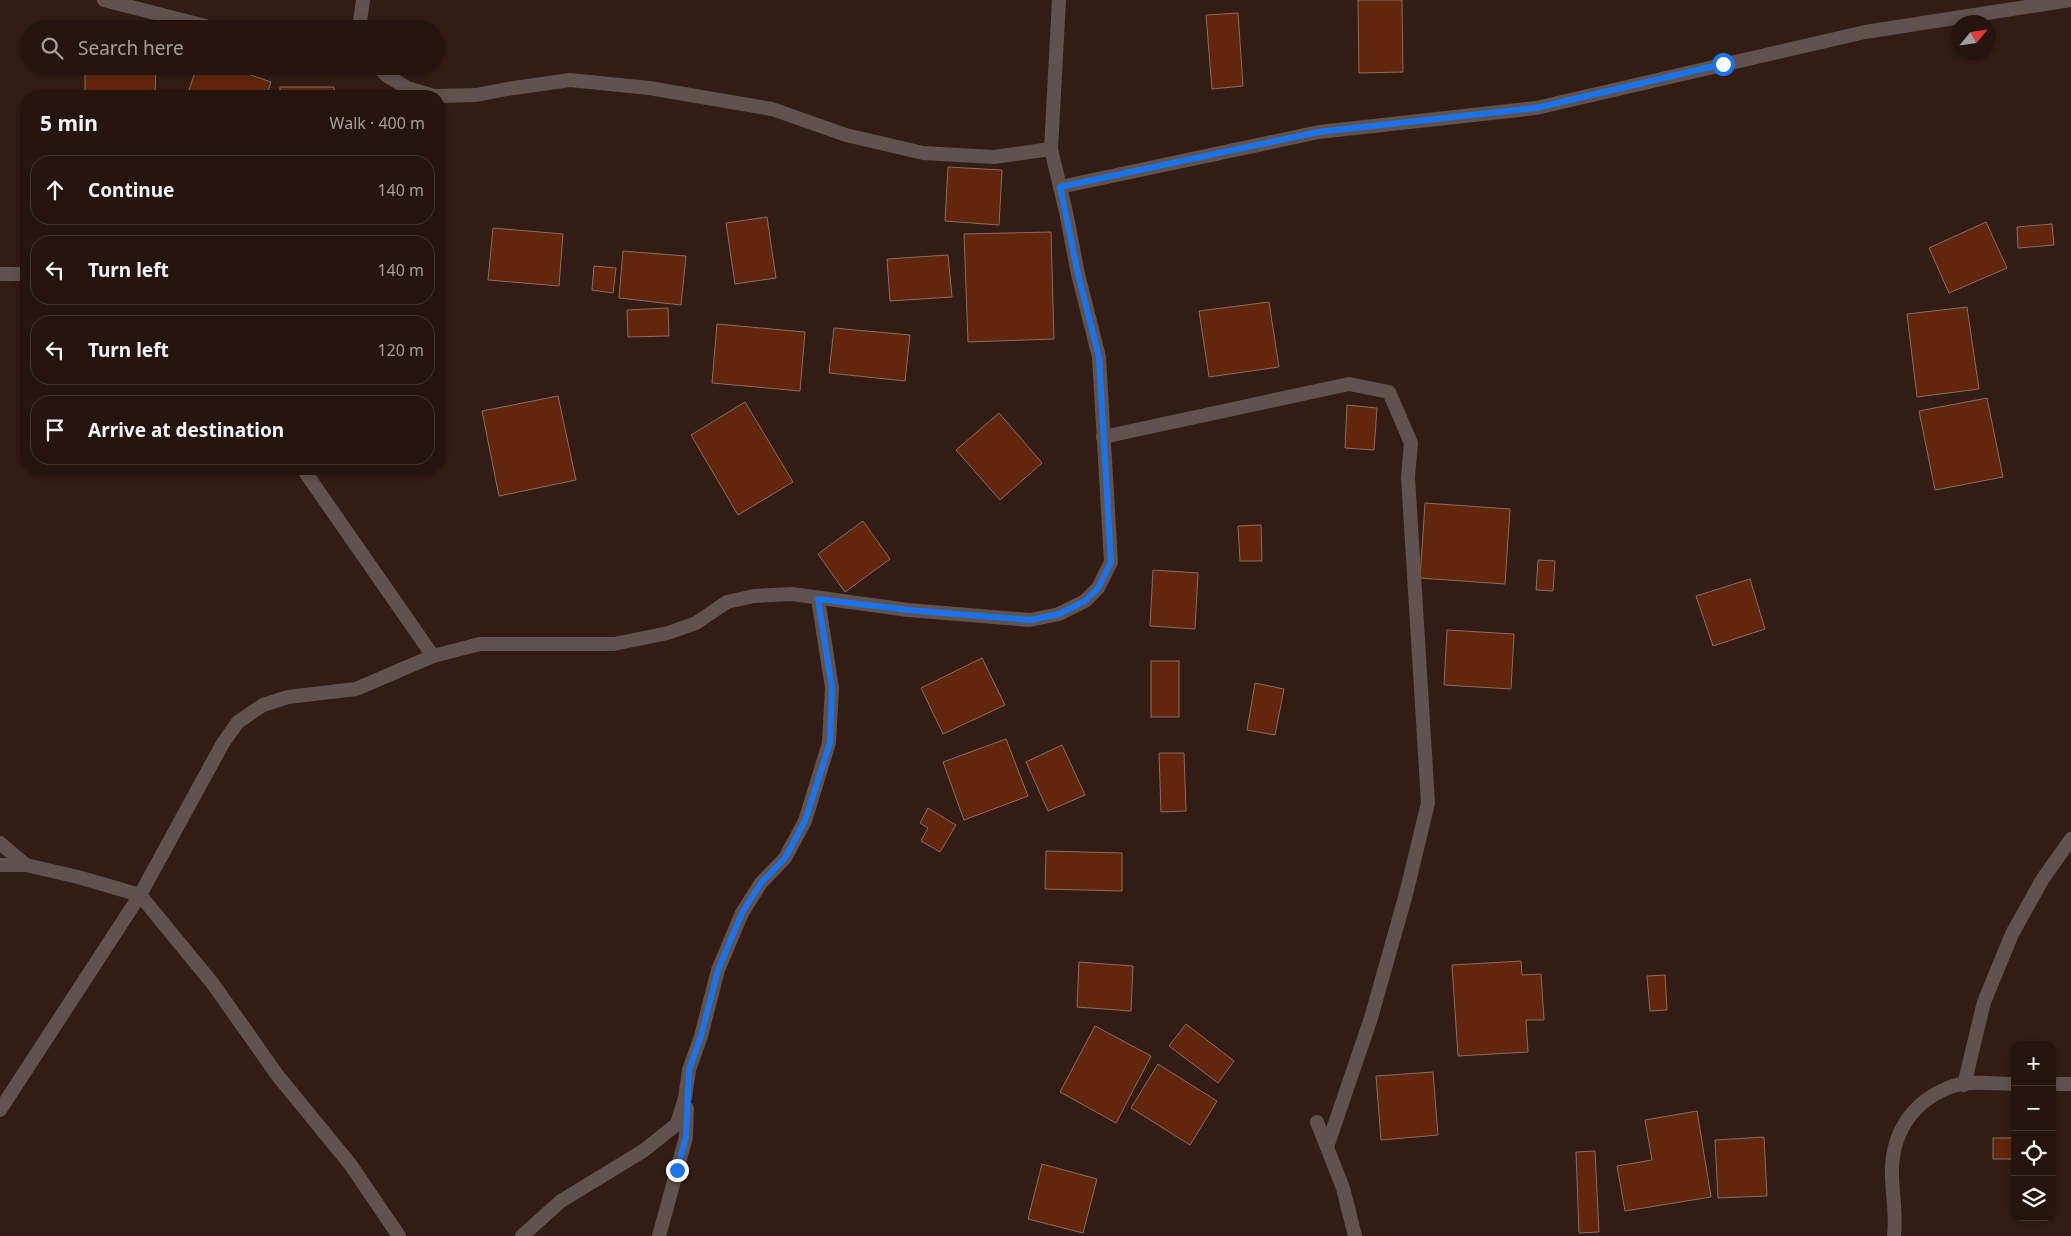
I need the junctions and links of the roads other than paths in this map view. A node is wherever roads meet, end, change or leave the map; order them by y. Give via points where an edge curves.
1 (104, 0) edge
2 (363, 0) edge
3 (1059, 0) edge
4 (2071, 0) edge
5 (182, 20) edge
6 (360, 20) edge
7 (386, 75) edge
8 (414, 90) edge
9 (445, 96) edge
10 (1051, 148) junction
11 (1060, 187) junction
12 (0, 274) edge
13 (20, 274) edge
14 (1103, 437) junction
15 (307, 475) edge
16 (818, 599) junction
17 (432, 656) junction
18 (2071, 839) edge
19 (0, 843) edge
20 (0, 865) edge
21 (26, 865) junction
22 (140, 895) junction
23 (689, 1070) junction
24 (2011, 1084) edge
25 (2056, 1084) edge
26 (2071, 1084) edge
27 (1964, 1085) junction
28 (0, 1110) edge
29 (1317, 1122) dead end
30 (1327, 1147) junction
31 (399, 1236) edge
32 (522, 1236) edge
33 (659, 1236) edge
34 (1354, 1236) edge
35 (1894, 1236) edge

1 - 5 street
2 - 6 street
3 - 10 street
4 - 11 street via 1865,32 1536,108 1318,132
7 - 8 street
9 - 10 street via 476,95 570,80 649,88 772,109 846,134 923,152 994,157
10 - 11 street
11 - 14 street via 1099,357
12 - 13 street
14 - 16 street via 1111,562 1098,588 1085,601 1059,614 1030,620
14 - 30 street via 1349,384 1389,392 1411,443 1408,477 1428,803 1371,1018
15 - 17 street
16 - 17 street via 792,594 754,596 726,602 696,623 614,644 480,644
16 - 23 street via 832,688 830,743 805,821 785,858 761,883 742,913 718,970
17 - 22 street via 356,689 288,697 262,705 238,722 223,743
18 - 27 street via 2042,880 2012,934 1984,1002
19 - 21 street
20 - 21 street
21 - 22 street
22 - 28 street
22 - 31 street via 213,984 278,1076 350,1164
23 - 32 street via 677,1124 643,1151 561,1201
23 - 33 street via 686,1137
24 - 27 street
25 - 26 street
27 - 35 street via 1935,1095 1911,1113 1896,1139 1892,1167
29 - 30 street
30 - 34 street via 1343,1188

